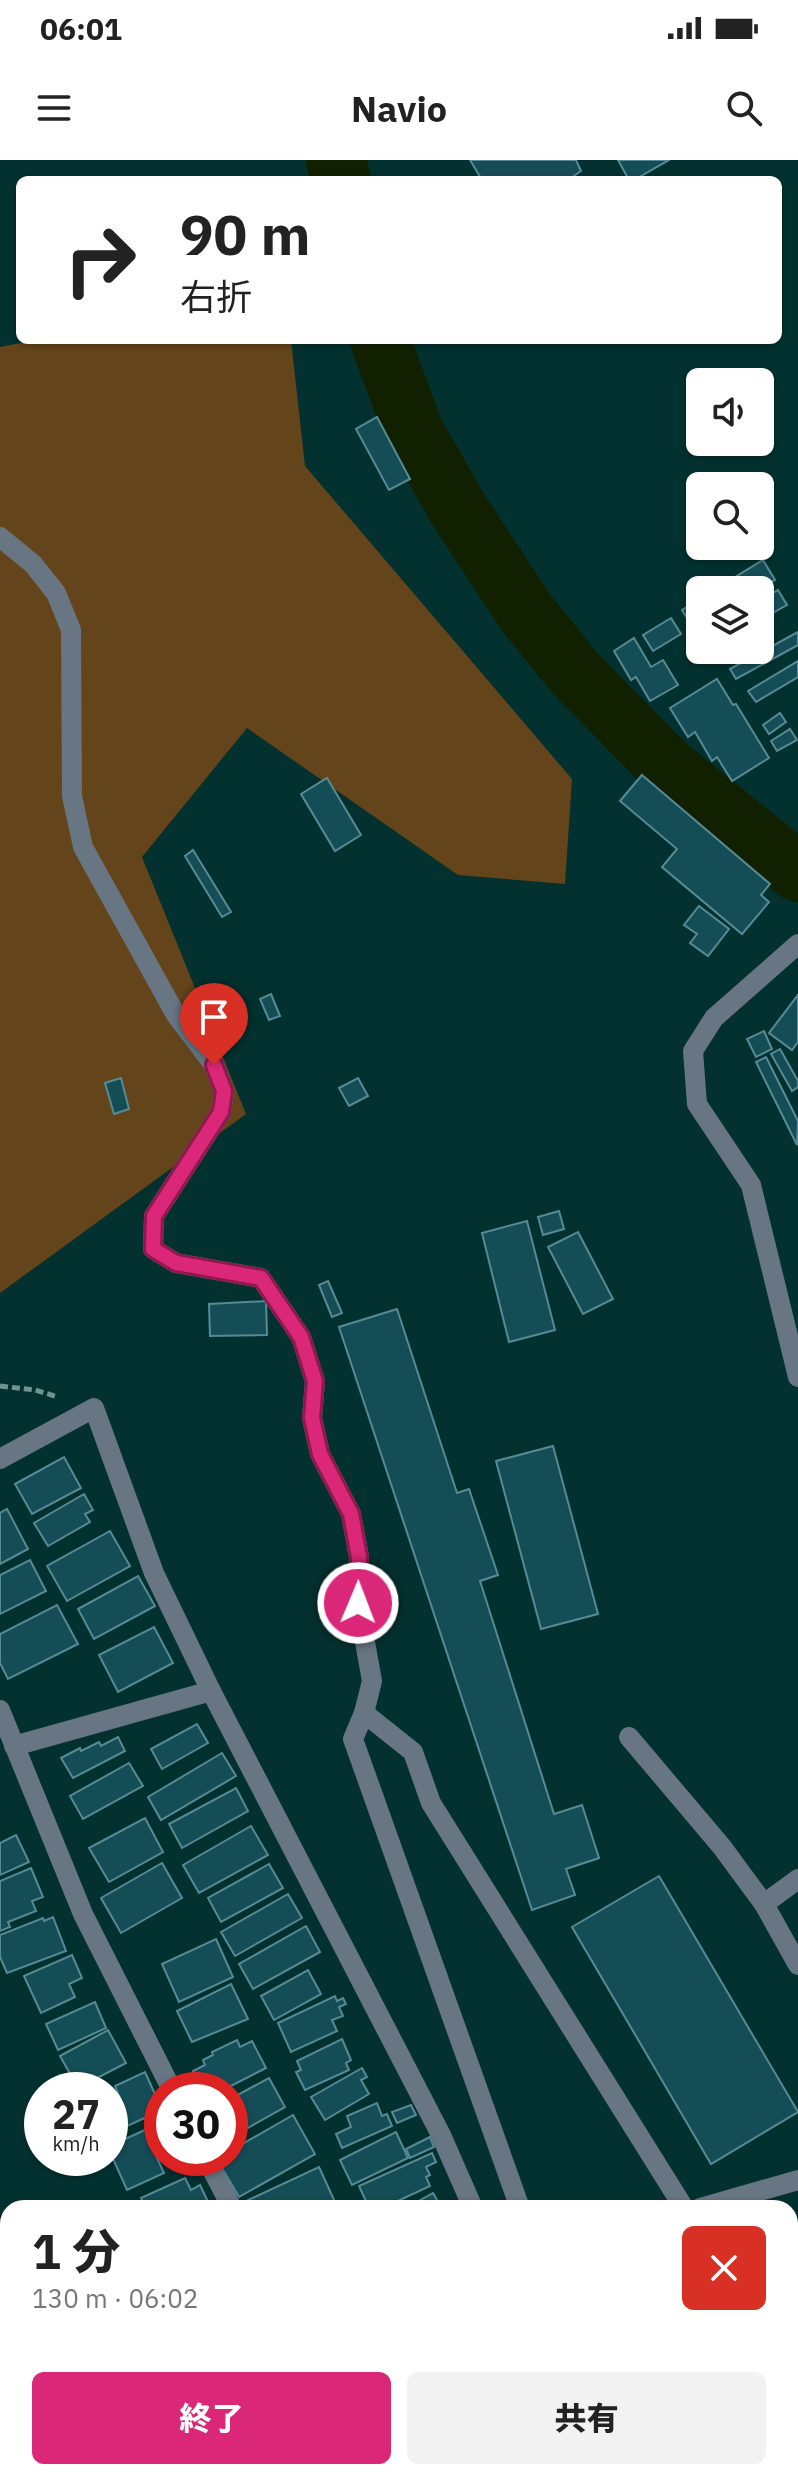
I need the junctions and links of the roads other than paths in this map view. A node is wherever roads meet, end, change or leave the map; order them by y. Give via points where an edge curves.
1 (0, 537) edge
2 (798, 944) edge
3 (798, 1377) edge
4 (0, 1459) edge
5 (211, 1691) junction
6 (0, 1710) edge
7 (364, 1713) junction
8 (629, 1737) dead end
9 (14, 1746) junction
10 (798, 1879) edge
11 (764, 1904) junction
12 (798, 1965) edge
13 (163, 2072) edge
14 (215, 2176) edge
15 (798, 2180) edge
16 (228, 2200) edge
17 (469, 2200) edge
18 (517, 2200) edge
19 (679, 2200) edge
20 (728, 2200) edge

1 - 7 street via 33,564 56,593 71,630 72,796 83,847 176,1015 214,1065 224,1091 221,1112 154,1216 153,1249 176,1263 261,1278 301,1337 315,1381 312,1418 320,1454 351,1514 359,1557 358,1603 372,1681
2 - 3 street via 714,1018 693,1051 697,1104 751,1185
4 - 5 street via 94,1408 154,1573
5 - 9 street
5 - 17 street via 441,2135
6 - 9 street
7 - 18 street via 353,1739
7 - 19 street via 413,1752 431,1803
8 - 11 street
9 - 13 street via 83,1914
10 - 11 street
11 - 12 street
14 - 16 street
15 - 20 street

